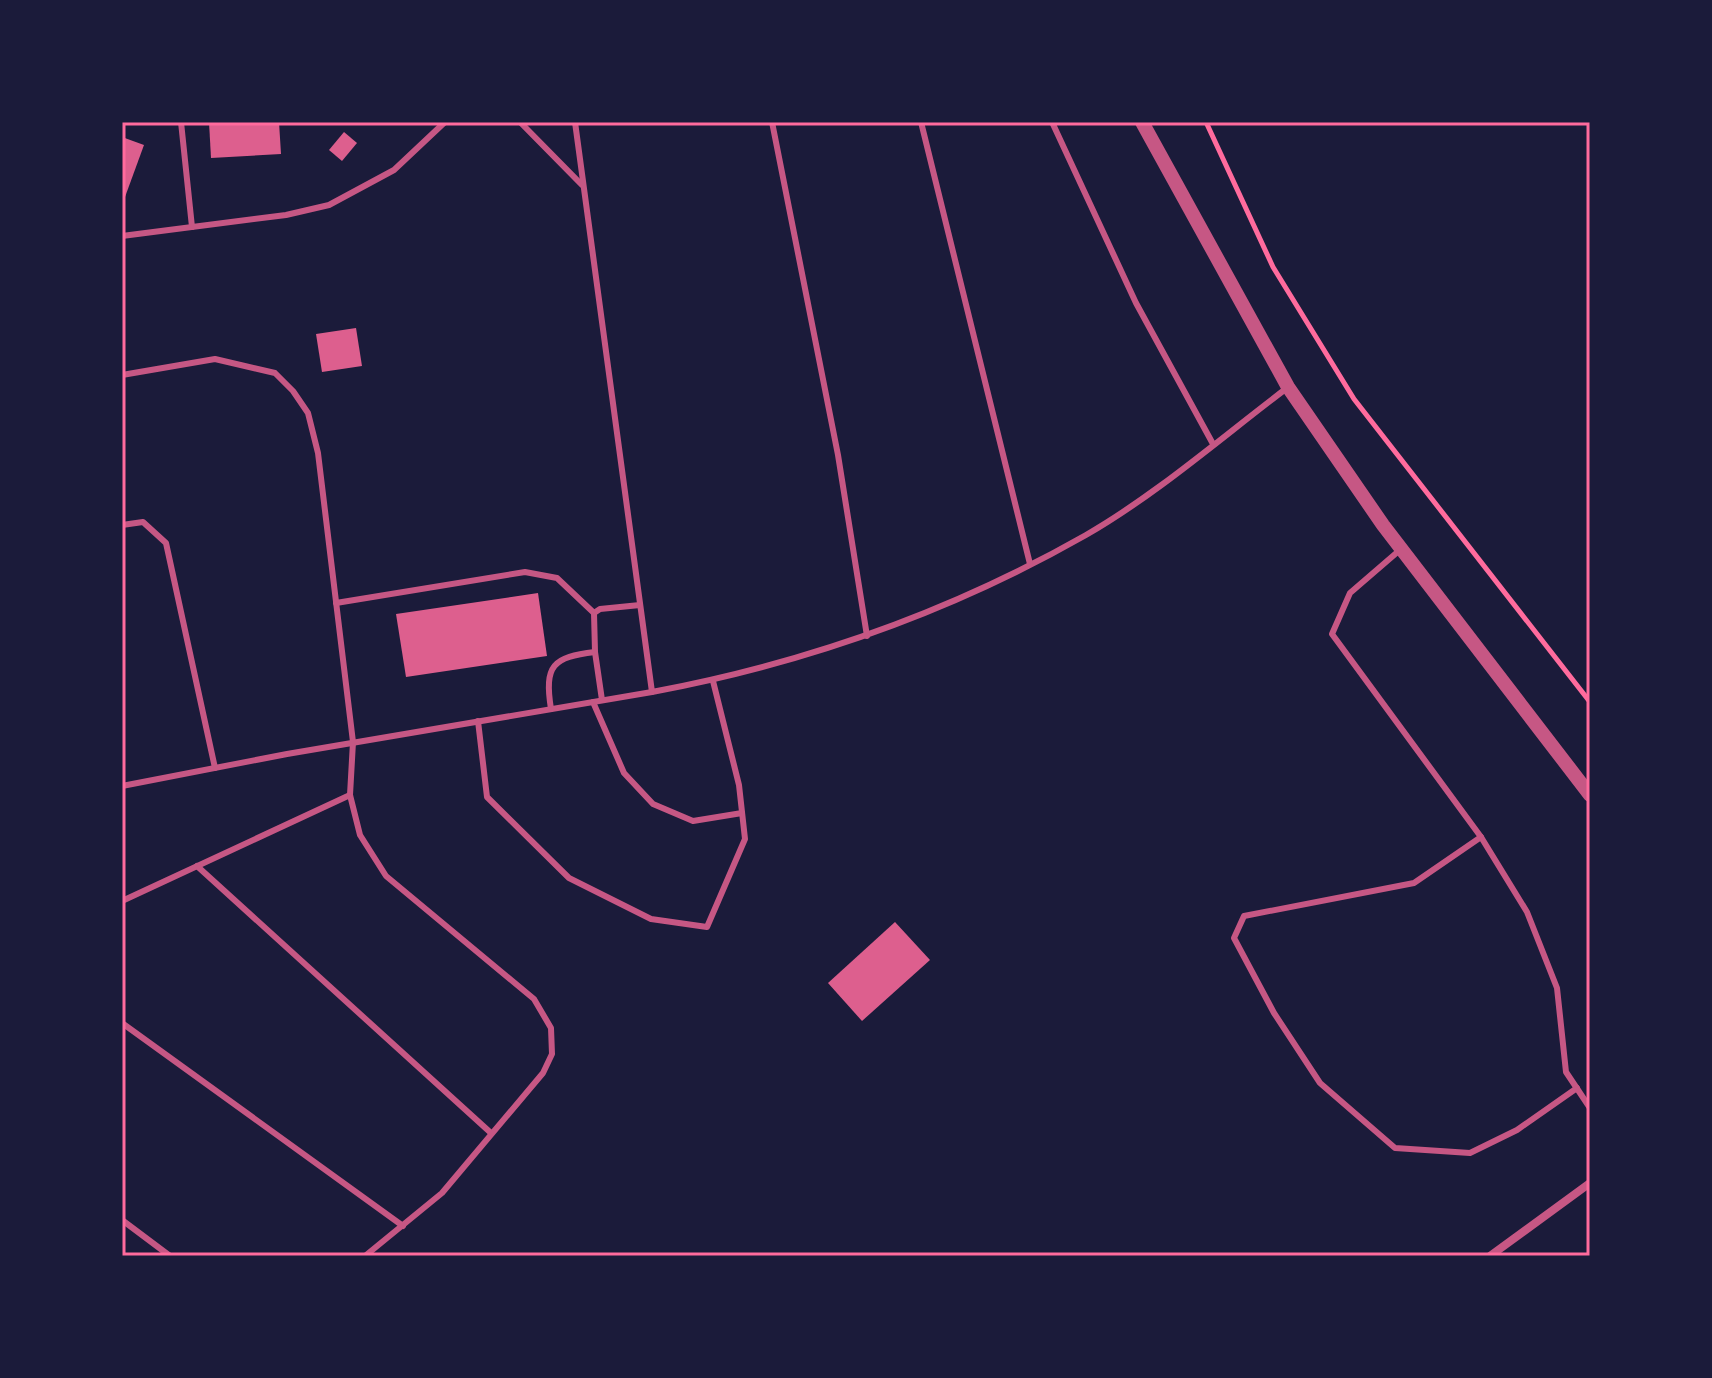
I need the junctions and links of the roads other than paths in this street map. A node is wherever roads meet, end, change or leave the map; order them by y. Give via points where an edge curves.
1 (181, 122) edge
2 (445, 122) edge
3 (520, 122) edge
4 (575, 122) edge
5 (772, 122) edge
6 (921, 122) edge
7 (1052, 122) edge
8 (1142, 122) edge
9 (583, 186) junction
10 (192, 227) junction
11 (122, 236) edge
12 (122, 375) edge
13 (1288, 387) junction
14 (1213, 444) junction
15 (122, 525) edge
16 (1401, 549) junction
17 (1030, 564) junction
18 (336, 603) junction
19 (640, 605) junction
20 (594, 613) junction
21 (867, 636) junction
22 (595, 652) junction
23 (713, 681) junction
24 (652, 692) junction
25 (598, 701) junction
26 (551, 709) junction
27 (478, 721) junction
28 (353, 742) junction
29 (215, 768) junction
30 (122, 786) edge
31 (350, 795) junction
32 (1590, 795) edge
33 (742, 813) junction
34 (1481, 837) junction
35 (197, 866) junction
36 (122, 901) edge
37 (122, 1023) edge
38 (1577, 1088) junction
39 (1590, 1108) edge
40 (491, 1133) junction
41 (1590, 1183) edge
42 (122, 1220) edge
43 (403, 1226) junction
44 (170, 1256) edge
45 (365, 1256) edge
46 (1490, 1256) edge

1 - 10 lane
2 - 10 lane via 394,170 329,205
3 - 9 lane
4 - 9 lane
5 - 21 lane via 838,455
6 - 17 lane
7 - 14 lane via 1136,303
8 - 13 street
9 - 19 lane
10 - 11 lane
12 - 18 lane via 215,359 275,373 293,391 308,413 318,453
13 - 14 lane
13 - 16 street
14 - 17 lane via 1136,502
15 - 29 lane via 143,522 166,543
16 - 32 street
16 - 34 lane via 1350,593 1332,634
17 - 21 lane via 959,601
18 - 20 lane via 525,572 557,578
18 - 28 lane
19 - 20 lane
19 - 24 lane
20 - 22 lane
21 - 23 lane
22 - 25 lane
22 - 26 lane via 566,656 552,671
23 - 24 lane
23 - 33 lane
24 - 25 lane
25 - 26 lane
25 - 33 lane via 624,773 653,804 693,821
26 - 27 lane
27 - 28 lane
27 - 33 lane via 487,797 569,878 651,919 707,927 745,839
28 - 29 lane
28 - 31 lane
29 - 30 lane
31 - 35 lane
31 - 40 lane via 360,835 386,876 534,999 547,1017 552,1054 543,1073
34 - 38 lane via 1527,912 1557,988 1566,1072
34 - 38 lane via 1414,883 1244,916 1234,938 1320,1083 1395,1148 1470,1153 1517,1130
35 - 36 lane
35 - 40 lane
37 - 43 lane
38 - 39 lane
40 - 43 lane via 442,1193
41 - 46 street
42 - 44 lane
43 - 45 lane

